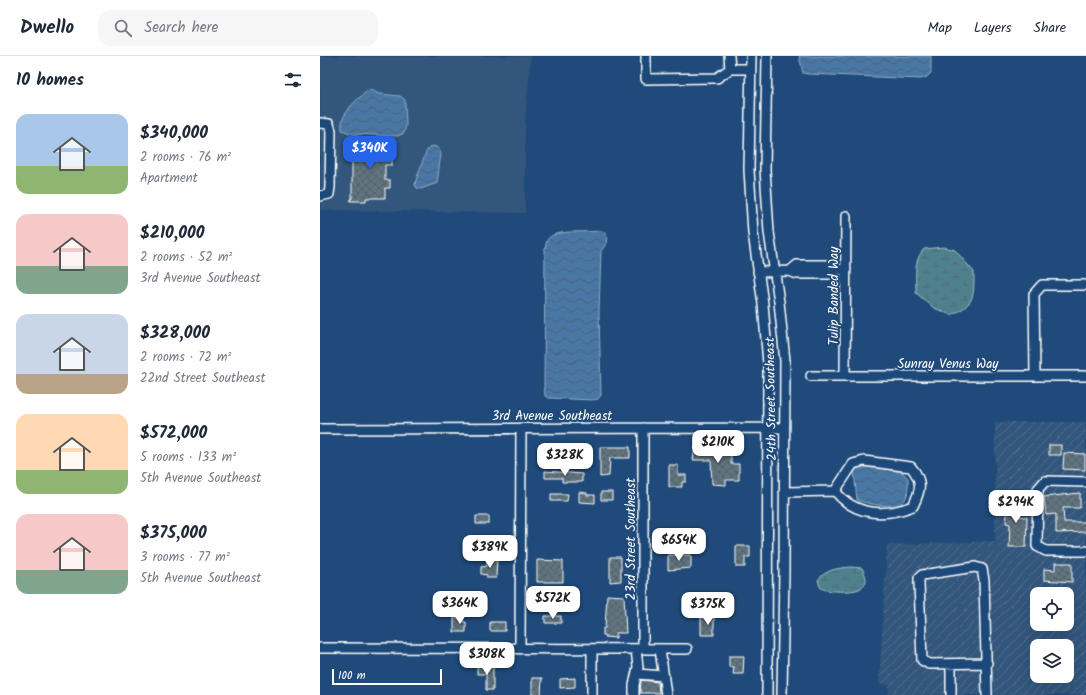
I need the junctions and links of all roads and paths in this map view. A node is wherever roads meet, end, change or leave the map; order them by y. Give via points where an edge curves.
1 (646, 56) edge
2 (729, 56) edge
3 (750, 56) edge
4 (768, 56) edge
5 (730, 69) junction
6 (750, 69) junction
7 (320, 123) edge
8 (320, 196) edge
9 (846, 216) dead end
10 (846, 270) junction
11 (758, 272) junction
12 (775, 272) junction
13 (1086, 284) edge
14 (811, 376) dead end
15 (845, 376) junction
16 (1034, 376) junction
17 (1086, 376) edge
18 (320, 428) edge
19 (521, 428) junction
20 (643, 428) junction
21 (767, 428) junction
22 (784, 428) junction
23 (1086, 482) edge
24 (835, 491) junction
25 (784, 492) junction
26 (1086, 551) edge
27 (320, 648) edge
28 (520, 649) junction
29 (592, 649) junction
30 (639, 649) junction
31 (660, 649) junction
32 (687, 649) dead end
33 (986, 663) junction
34 (951, 664) junction
35 (637, 674) junction
36 (664, 676) junction
37 (592, 695) edge
38 (634, 695) edge
39 (666, 695) edge
40 (767, 695) edge
41 (782, 695) edge
42 (951, 695) edge
43 (987, 695) edge

1 - 5 street via 646,79 717,78
2 - 5 street
3 - 6 street, 24th Street Southeast
4 - 12 street, 24th Street Southeast via 765,170 769,232
5 - 6 street
6 - 11 street, 24th Street Southeast via 749,170
7 - 8 street via 329,124 331,131 329,194
9 - 10 street, Tulip Banded Way
10 - 12 street via 836,270 833,265 797,265 790,271
10 - 15 street, Tulip Banded Way
11 - 12 street
11 - 21 street, 24th Street Southeast via 768,364
12 - 22 street, 24th Street Southeast via 785,361
13 - 16 street via 1042,285 1034,294
14 - 15 street, Sunray Venus Way
15 - 16 street, Sunray Venus Way
16 - 17 street, Sunray Venus Way
18 - 19 street, 3rd Avenue Southeast
19 - 20 street, 3rd Avenue Southeast
19 - 28 street
20 - 21 street, 3rd Avenue Southeast
20 - 30 street, 23rd Street Southeast
21 - 22 street, 3rd Avenue Southeast
21 - 40 street, 24th Street Southeast
22 - 25 street, 24th Street Southeast
23 - 26 street via 1045,482 1038,489 1037,546 1046,551
24 - 24 street via 843,501 860,510 884,513 899,512 913,506 920,487 917,474 911,466 864,461 854,464
24 - 25 street
25 - 41 street, 24th Street Southeast
27 - 28 street
28 - 29 street
29 - 30 street
29 - 37 street
30 - 31 street
30 - 35 street, 23rd Street Southeast
31 - 32 street
31 - 36 street
33 - 34 street
33 - 34 street via 984,572 976,567 926,573 919,578 922,660 929,664
33 - 43 street
34 - 42 street
35 - 36 street
35 - 38 street, 23rd Street Southeast
36 - 39 street

